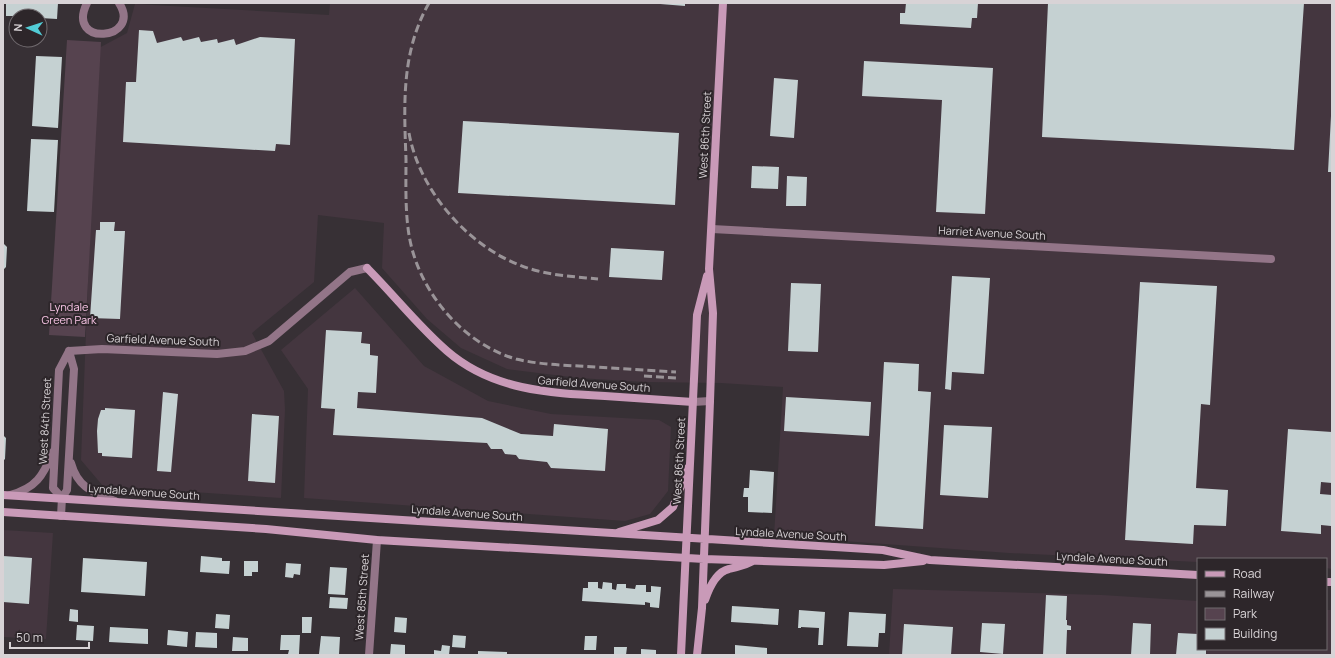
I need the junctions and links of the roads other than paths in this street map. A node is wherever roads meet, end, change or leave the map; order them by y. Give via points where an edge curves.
1 (87, 3) edge
2 (119, 3) edge
3 (723, 3) edge
4 (712, 229) junction
5 (1271, 259) dead end
6 (367, 268) joint
7 (709, 269) junction
8 (69, 350) junction
9 (710, 401) junction
10 (693, 402) junction
11 (55, 448) junction
12 (69, 457) junction
13 (690, 464) junction
14 (7, 495) edge
15 (62, 498) junction
16 (116, 502) junction
17 (3, 512) edge
18 (61, 516) junction
19 (615, 534) junction
20 (686, 538) junction
21 (705, 539) junction
22 (377, 540) junction
23 (685, 558) junction
24 (704, 559) junction
25 (930, 560) junction
26 (753, 561) junction
27 (1197, 575) edge
28 (702, 608) junction
29 (369, 655) edge
30 (681, 655) edge
31 (698, 655) edge

1 - 2 street via 83,10 86,25 91,31 106,35 119,27 122,20 123,12
3 - 4 main road, West 86th Street
4 - 5 street, Harriet Avenue South
4 - 7 main road, West 86th Street
6 - 8 street, Garfield Avenue South via 350,272 269,341 245,351 217,354
6 - 10 main road, Garfield Avenue South via 448,352 471,368 498,381 553,394
7 - 9 main road, West 86th Street via 713,313
7 - 10 main road, West 86th Street via 697,315
8 - 11 street, West 84th Street via 59,370
8 - 12 street via 74,369
9 - 10 street, Garfield Avenue South
9 - 21 main road, West 86th Street
10 - 13 main road, West 86th Street
11 - 14 street via 38,480 23,491
11 - 15 street, West 84th Street via 53,488
12 - 15 street via 67,490
12 - 16 street via 74,472 82,484 96,494
13 - 19 main road via 673,507 658,520
13 - 20 main road, West 86th Street
14 - 15 main road, Lyndale Avenue South
15 - 16 main road, Lyndale Avenue South
15 - 18 street
16 - 19 main road, Lyndale Avenue South
17 - 18 main road, Lyndale Avenue South
18 - 22 main road, Lyndale Avenue South via 266,529
19 - 20 main road, Lyndale Avenue South
20 - 21 main road, Lyndale Avenue South
20 - 23 main road, West 86th Street
21 - 24 main road, West 86th Street
21 - 25 main road, Lyndale Avenue South via 883,550
22 - 23 main road, Lyndale Avenue South
22 - 29 street, West 85th Street
23 - 24 main road, Lyndale Avenue South
23 - 30 main road, West 86th Street
24 - 26 main road, Lyndale Avenue South
24 - 28 main road, West 86th Street
25 - 26 main road, Lyndale Avenue South via 884,565
25 - 27 main road, Lyndale Avenue South
26 - 28 main road via 742,568 728,569 715,578
28 - 31 main road, West 86th Street

